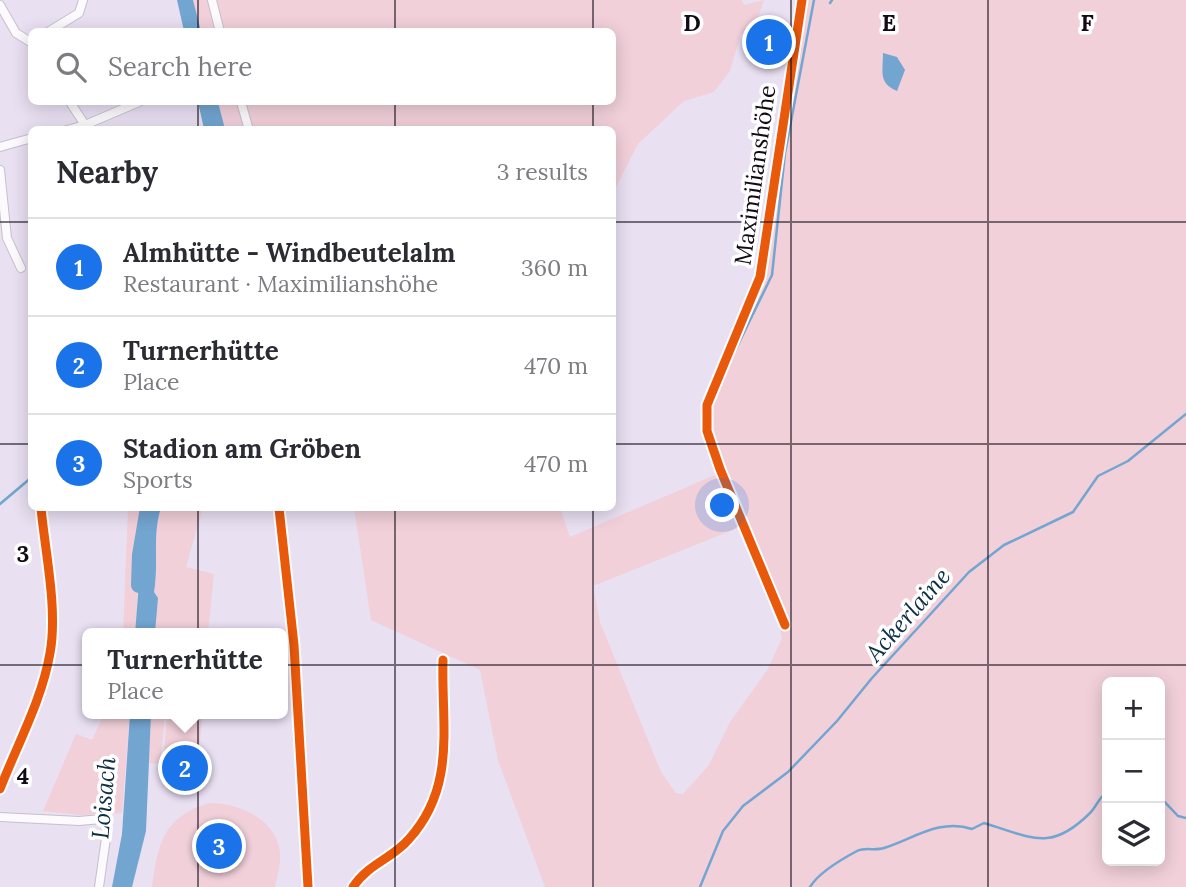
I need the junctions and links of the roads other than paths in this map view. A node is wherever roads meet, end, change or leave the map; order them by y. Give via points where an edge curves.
1 (83, 0) edge
2 (212, 0) edge
3 (802, 0) edge
4 (0, 5) edge
5 (56, 28) edge
6 (219, 28) edge
7 (28, 40) edge
8 (72, 105) edge
9 (132, 105) edge
10 (242, 105) edge
11 (85, 125) junction
12 (81, 126) edge
13 (248, 126) edge
14 (28, 139) edge
15 (0, 147) edge
16 (0, 170) edge
17 (20, 268) dead end
18 (41, 511) edge
19 (279, 511) edge
20 (785, 625) dead end
21 (443, 660) dead end
22 (0, 789) edge
23 (0, 817) edge
24 (99, 887) edge
25 (308, 887) edge
26 (353, 887) edge

1 - 5 street via 73,19
2 - 6 street
3 - 20 street, Maximilianshöhe via 760,277 706,405 707,431 720,469
4 - 7 street via 16,33
8 - 11 street
9 - 11 street
10 - 13 street
11 - 12 street
14 - 15 street
16 - 17 street via 6,238
18 - 22 street via 51,651
19 - 25 street via 294,645
21 - 26 street via 446,730 440,785 407,841 364,871
23 - 24 street via 102,819 107,831

